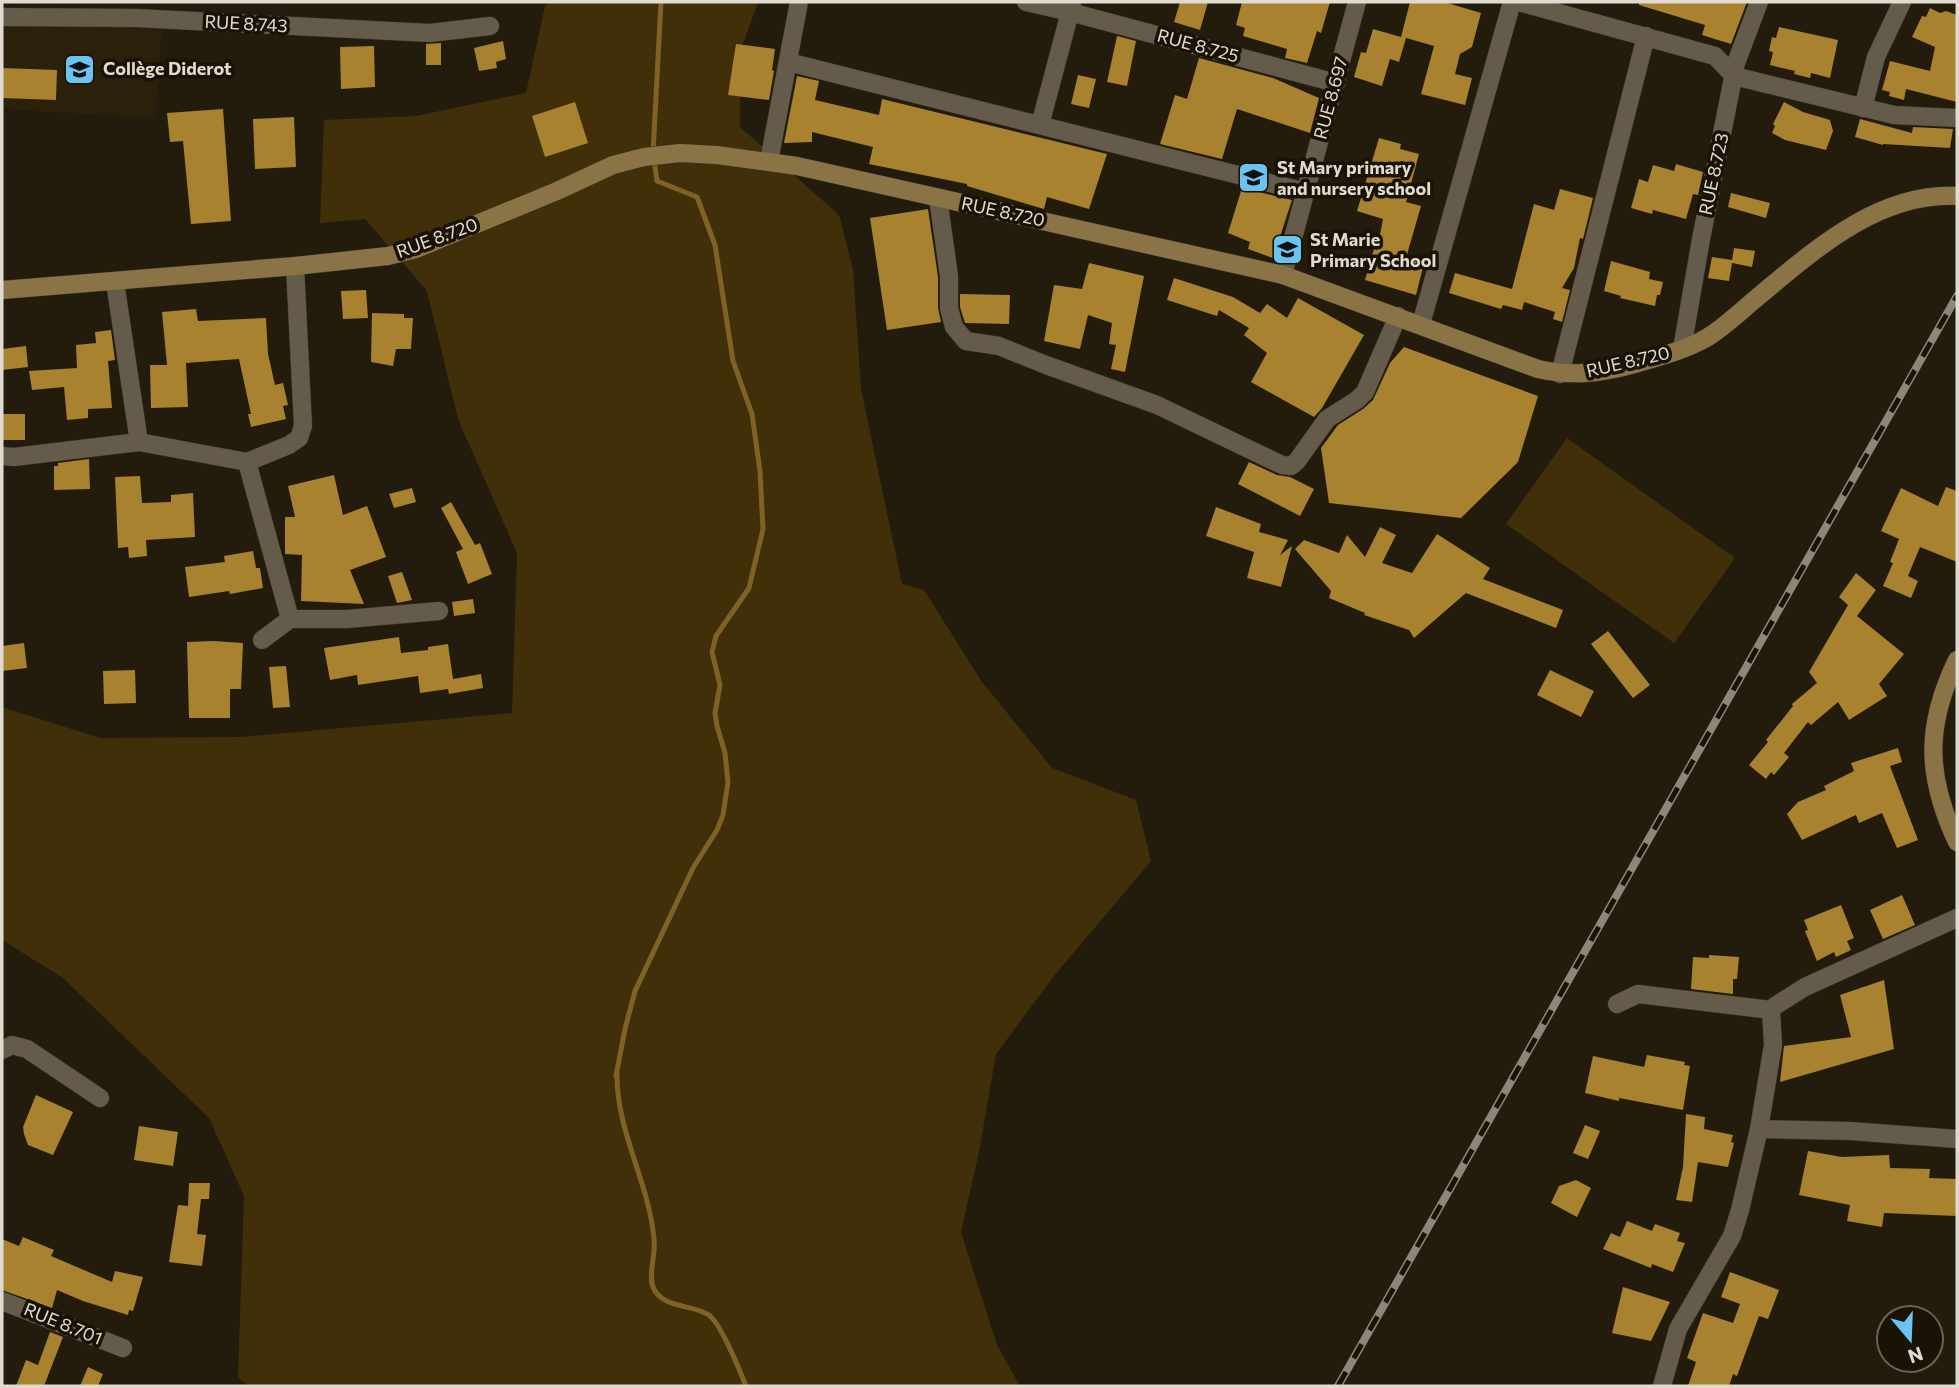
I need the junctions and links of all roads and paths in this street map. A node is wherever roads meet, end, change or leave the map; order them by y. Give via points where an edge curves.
1 (799, 2) edge
2 (1026, 2) edge
3 (1357, 2) edge
4 (1512, 2) edge
5 (1759, 2) edge
6 (1902, 2) edge
7 (1529, 3) edge
8 (1071, 7) edge
9 (2, 18) edge
10 (491, 26) dead end
11 (1646, 36) junction
12 (788, 62) junction
13 (1734, 76) junction
14 (1336, 83) junction
15 (1863, 108) junction
16 (1957, 117) edge
17 (1040, 125) junction
18 (769, 162) junction
19 (1306, 192) junction
20 (1957, 196) edge
21 (938, 198) junction
22 (295, 266) junction
23 (1283, 275) junction
24 (115, 282) junction
25 (2, 290) edge
26 (1398, 316) junction
27 (1421, 324) junction
28 (1682, 349) junction
29 (1560, 374) junction
30 (139, 442) junction
31 (2, 456) edge
32 (247, 462) junction
33 (439, 611) dead end
34 (290, 619) junction
35 (262, 640) dead end
36 (1957, 660) edge
37 (1957, 842) edge
38 (1957, 918) edge
39 (1616, 1003) dead end
40 (1771, 1010) junction
41 (2, 1050) edge
42 (100, 1098) dead end
43 (1759, 1129) junction
44 (1957, 1139) edge
45 (2, 1301) edge
46 (123, 1349) dead end
47 (1662, 1386) edge

1 - 12 street
2 - 8 street, RUE 8.725
3 - 14 street, RUE 8.697
4 - 27 street
5 - 13 street, RUE 8.723
6 - 15 street via 1876,57
7 - 11 street
8 - 14 street, RUE 8.725
8 - 17 street
9 - 10 street, RUE 8.743 via 136,18 430,33
11 - 13 street via 1716,56
11 - 29 street
12 - 17 street
12 - 18 street
13 - 15 street
13 - 28 street, RUE 8.723
14 - 19 street, RUE 8.697
15 - 16 street via 1894,115
17 - 19 street
18 - 21 main road, RUE 8.720
18 - 22 main road, RUE 8.720 via 717,155 644,157 613,165 416,248 388,256
19 - 23 street, RUE 8.697
20 - 28 main road, RUE 8.720 via 1891,206 1865,218 1819,247 1719,329
21 - 23 main road, RUE 8.720
21 - 26 street via 949,276 948,308 954,327 966,341 999,346 1157,405 1282,466 1291,467 1326,419 1365,392
22 - 24 main road, RUE 8.720
22 - 32 street via 303,426 299,438 289,445
23 - 26 main road, RUE 8.720
24 - 25 main road, RUE 8.720
24 - 30 street
26 - 27 main road, RUE 8.720
27 - 29 main road, RUE 8.720
28 - 29 main road, RUE 8.720 via 1615,369
30 - 31 street
30 - 32 street
32 - 34 street
33 - 34 street
34 - 35 street
36 - 37 main road via 1944,687 1933,734 1938,795
38 - 40 street via 1805,987
39 - 40 street via 1638,994
40 - 43 street via 1773,1045
41 - 42 street via 12,1045 27,1049
43 - 44 street
43 - 47 street via 1732,1236 1678,1329
45 - 46 street, RUE 8.701

